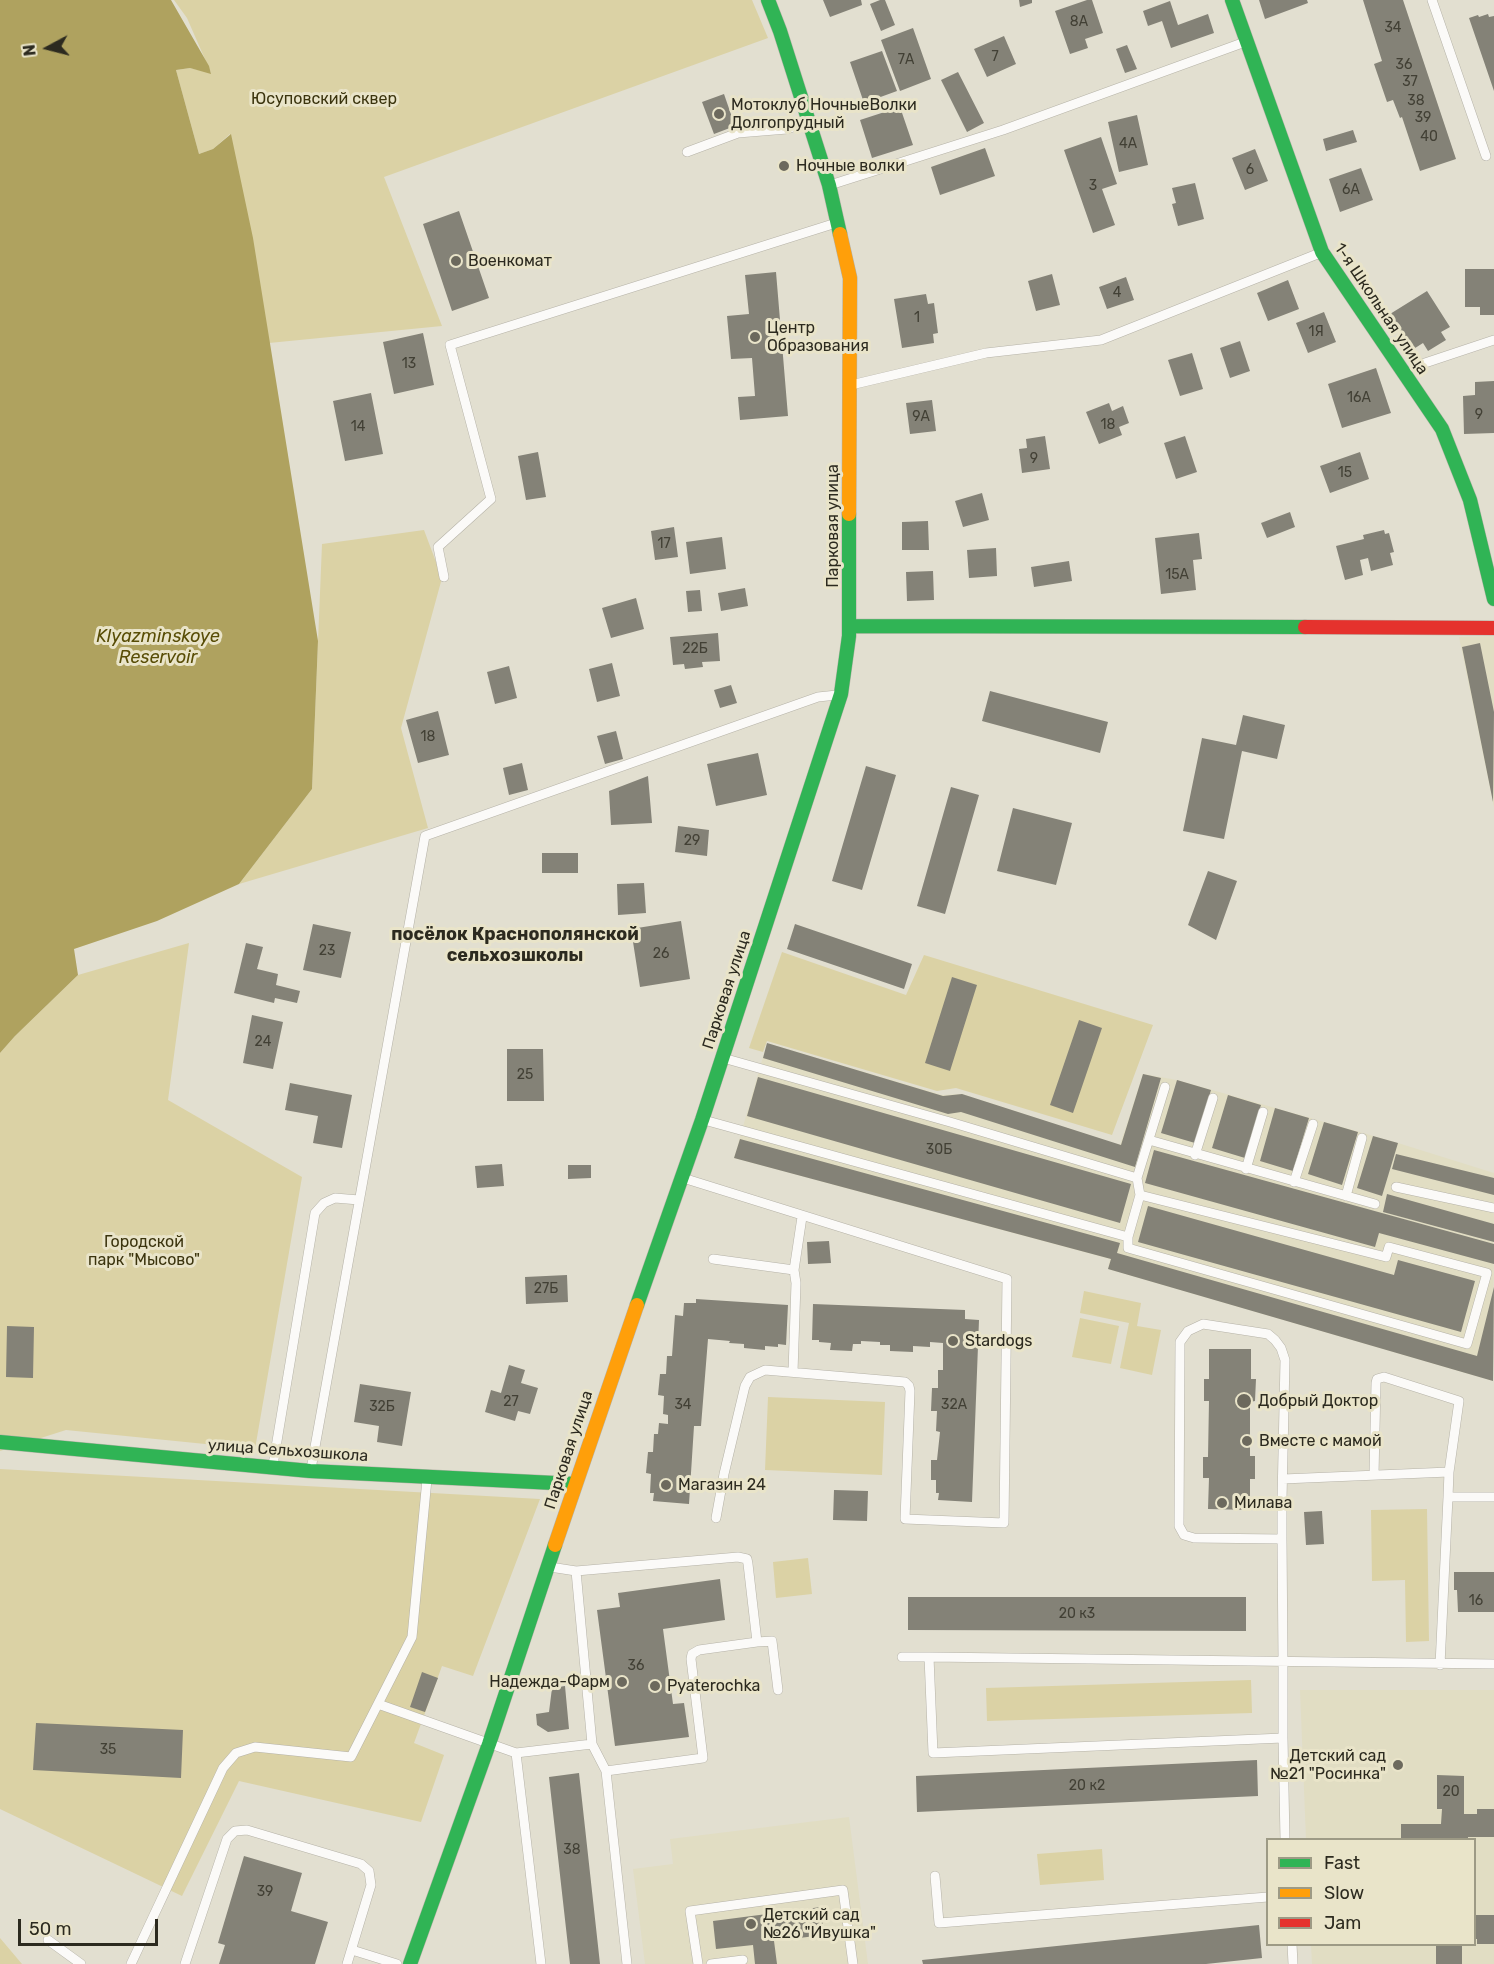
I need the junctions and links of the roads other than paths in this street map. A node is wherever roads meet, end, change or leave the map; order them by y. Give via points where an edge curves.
1 (768, 0) edge
2 (1232, 0) edge
3 (1432, 0) edge
4 (1247, 41) junction
5 (809, 121) junction
6 (687, 152) dead end
7 (1486, 156) dead end
8 (829, 185) junction
9 (838, 223) junction
10 (1322, 252) junction
11 (1494, 340) edge
12 (1422, 364) dead end
13 (850, 385) junction
14 (444, 577) dead end
15 (1494, 599) edge
16 (849, 626) junction
17 (1494, 628) edge
18 (842, 694) junction
19 (722, 1058) junction
20 (1165, 1087) dead end
21 (1213, 1098) dead end
22 (1263, 1112) dead end
23 (702, 1120) junction
24 (1313, 1124) dead end
25 (1362, 1137) dead end
26 (1149, 1140) junction
27 (1195, 1155) junction
28 (1246, 1169) junction
29 (681, 1178) junction
30 (1137, 1178) junction
31 (1294, 1182) junction
32 (1396, 1187) dead end
33 (1140, 1195) junction
34 (1346, 1196) junction
35 (359, 1200) junction
36 (1375, 1204) dead end
37 (1494, 1208) edge
38 (802, 1217) junction
39 (1128, 1237) junction
40 (713, 1259) dead end
41 (794, 1270) junction
42 (793, 1372) junction
43 (0, 1442) edge
44 (272, 1467) junction
45 (310, 1471) junction
46 (1449, 1472) junction
47 (1374, 1475) junction
48 (427, 1476) junction
49 (1283, 1479) junction
50 (575, 1484) junction
51 (1448, 1497) junction
52 (1494, 1497) edge
53 (716, 1518) dead end
54 (1282, 1539) junction
55 (548, 1567) junction
56 (576, 1571) junction
57 (757, 1642) junction
58 (902, 1657) dead end
59 (929, 1657) junction
60 (1283, 1661) junction
61 (1494, 1664) edge
62 (1440, 1665) junction
63 (778, 1690) dead end
64 (378, 1704) junction
65 (1283, 1738) junction
66 (489, 1744) junction
67 (592, 1744) junction
68 (516, 1753) junction
69 (606, 1770) junction
70 (1285, 1838) edge
71 (935, 1876) dead end
72 (1266, 1897) edge
73 (48, 1940) dead end
74 (1292, 1946) edge
75 (352, 1950) junction
76 (743, 1960) dead end
77 (81, 1964) edge
78 (131, 1964) edge
79 (185, 1964) edge
80 (347, 1964) edge
81 (397, 1964) edge
82 (410, 1964) edge
83 (541, 1964) edge
84 (627, 1964) edge
85 (698, 1964) edge
86 (711, 1964) edge
87 (853, 1964) edge
88 (1293, 1964) edge

1 - 5 street, Парковая улица
2 - 4 street, 1-я Школьная улица
3 - 7 lane
4 - 8 lane via 1004,130
4 - 10 street, 1-я Школьная улица
5 - 6 lane via 787,129 738,133
5 - 8 street, Парковая улица
8 - 9 street, Парковая улица
9 - 13 street, Парковая улица via 850,278
9 - 14 lane via 450,345 491,499 438,547
10 - 13 lane via 1101,340 986,353
10 - 15 street, 1-я Школьная улица via 1442,429 1470,500
11 - 12 lane
13 - 16 street, Парковая улица
16 - 17 street
16 - 18 street, Парковая улица
18 - 19 street, Парковая улица
18 - 35 lane via 818,697 425,836
19 - 23 street, Парковая улица
19 - 30 lane
20 - 26 lane
21 - 27 lane
22 - 28 lane
23 - 29 street, Парковая улица
23 - 39 lane
24 - 31 lane
25 - 34 lane
26 - 27 lane
26 - 30 lane
27 - 28 lane
28 - 31 lane
29 - 38 lane
29 - 50 street, Парковая улица
30 - 33 lane
31 - 34 lane
32 - 37 lane
33 - 39 lane
33 - 39 lane via 1386,1257 1389,1246 1487,1273 1467,1344 1128,1248
34 - 36 lane
35 - 44 lane via 335,1198 315,1214
35 - 45 lane
38 - 41 lane
38 - 42 lane via 1007,1279 1004,1523 905,1519 910,1391 905,1382
40 - 41 lane
41 - 42 lane
42 - 53 lane via 765,1370 750,1377 726,1463
43 - 44 street, улица Сельхозшкола
44 - 45 street, улица Сельхозшкола
45 - 48 street, улица Сельхозшкола
46 - 47 lane
46 - 47 lane via 1459,1401 1384,1377 1376,1383
46 - 51 lane
47 - 49 lane
48 - 50 street, улица Сельхозшкола
48 - 64 lane via 412,1637
49 - 54 lane
49 - 54 lane via 1285,1360 1281,1348 1268,1334 1203,1324 1188,1331 1180,1342 1179,1526 1184,1535 1194,1538
50 - 55 street, Парковая улица
51 - 52 lane
51 - 62 lane
54 - 60 lane
55 - 56 lane
55 - 66 street, Парковая улица
56 - 57 lane via 742,1557 748,1564
56 - 67 lane
57 - 63 lane via 772,1641
57 - 69 lane via 692,1654 703,1758
58 - 59 lane
59 - 60 lane
59 - 65 lane via 933,1753
60 - 62 lane
60 - 65 lane
61 - 62 lane
64 - 66 lane
64 - 78 lane via 351,1757 255,1747 236,1753 223,1768
65 - 70 lane
66 - 68 lane
66 - 82 street, Парковая улица
67 - 68 lane
67 - 69 lane
68 - 83 lane
69 - 84 lane
71 - 72 lane via 939,1923
73 - 77 lane
74 - 88 lane
75 - 79 lane via 371,1885 369,1871 361,1864 247,1830 235,1831 227,1839
75 - 80 lane
75 - 81 lane
76 - 86 lane
85 - 87 lane via 690,1911 843,1890

